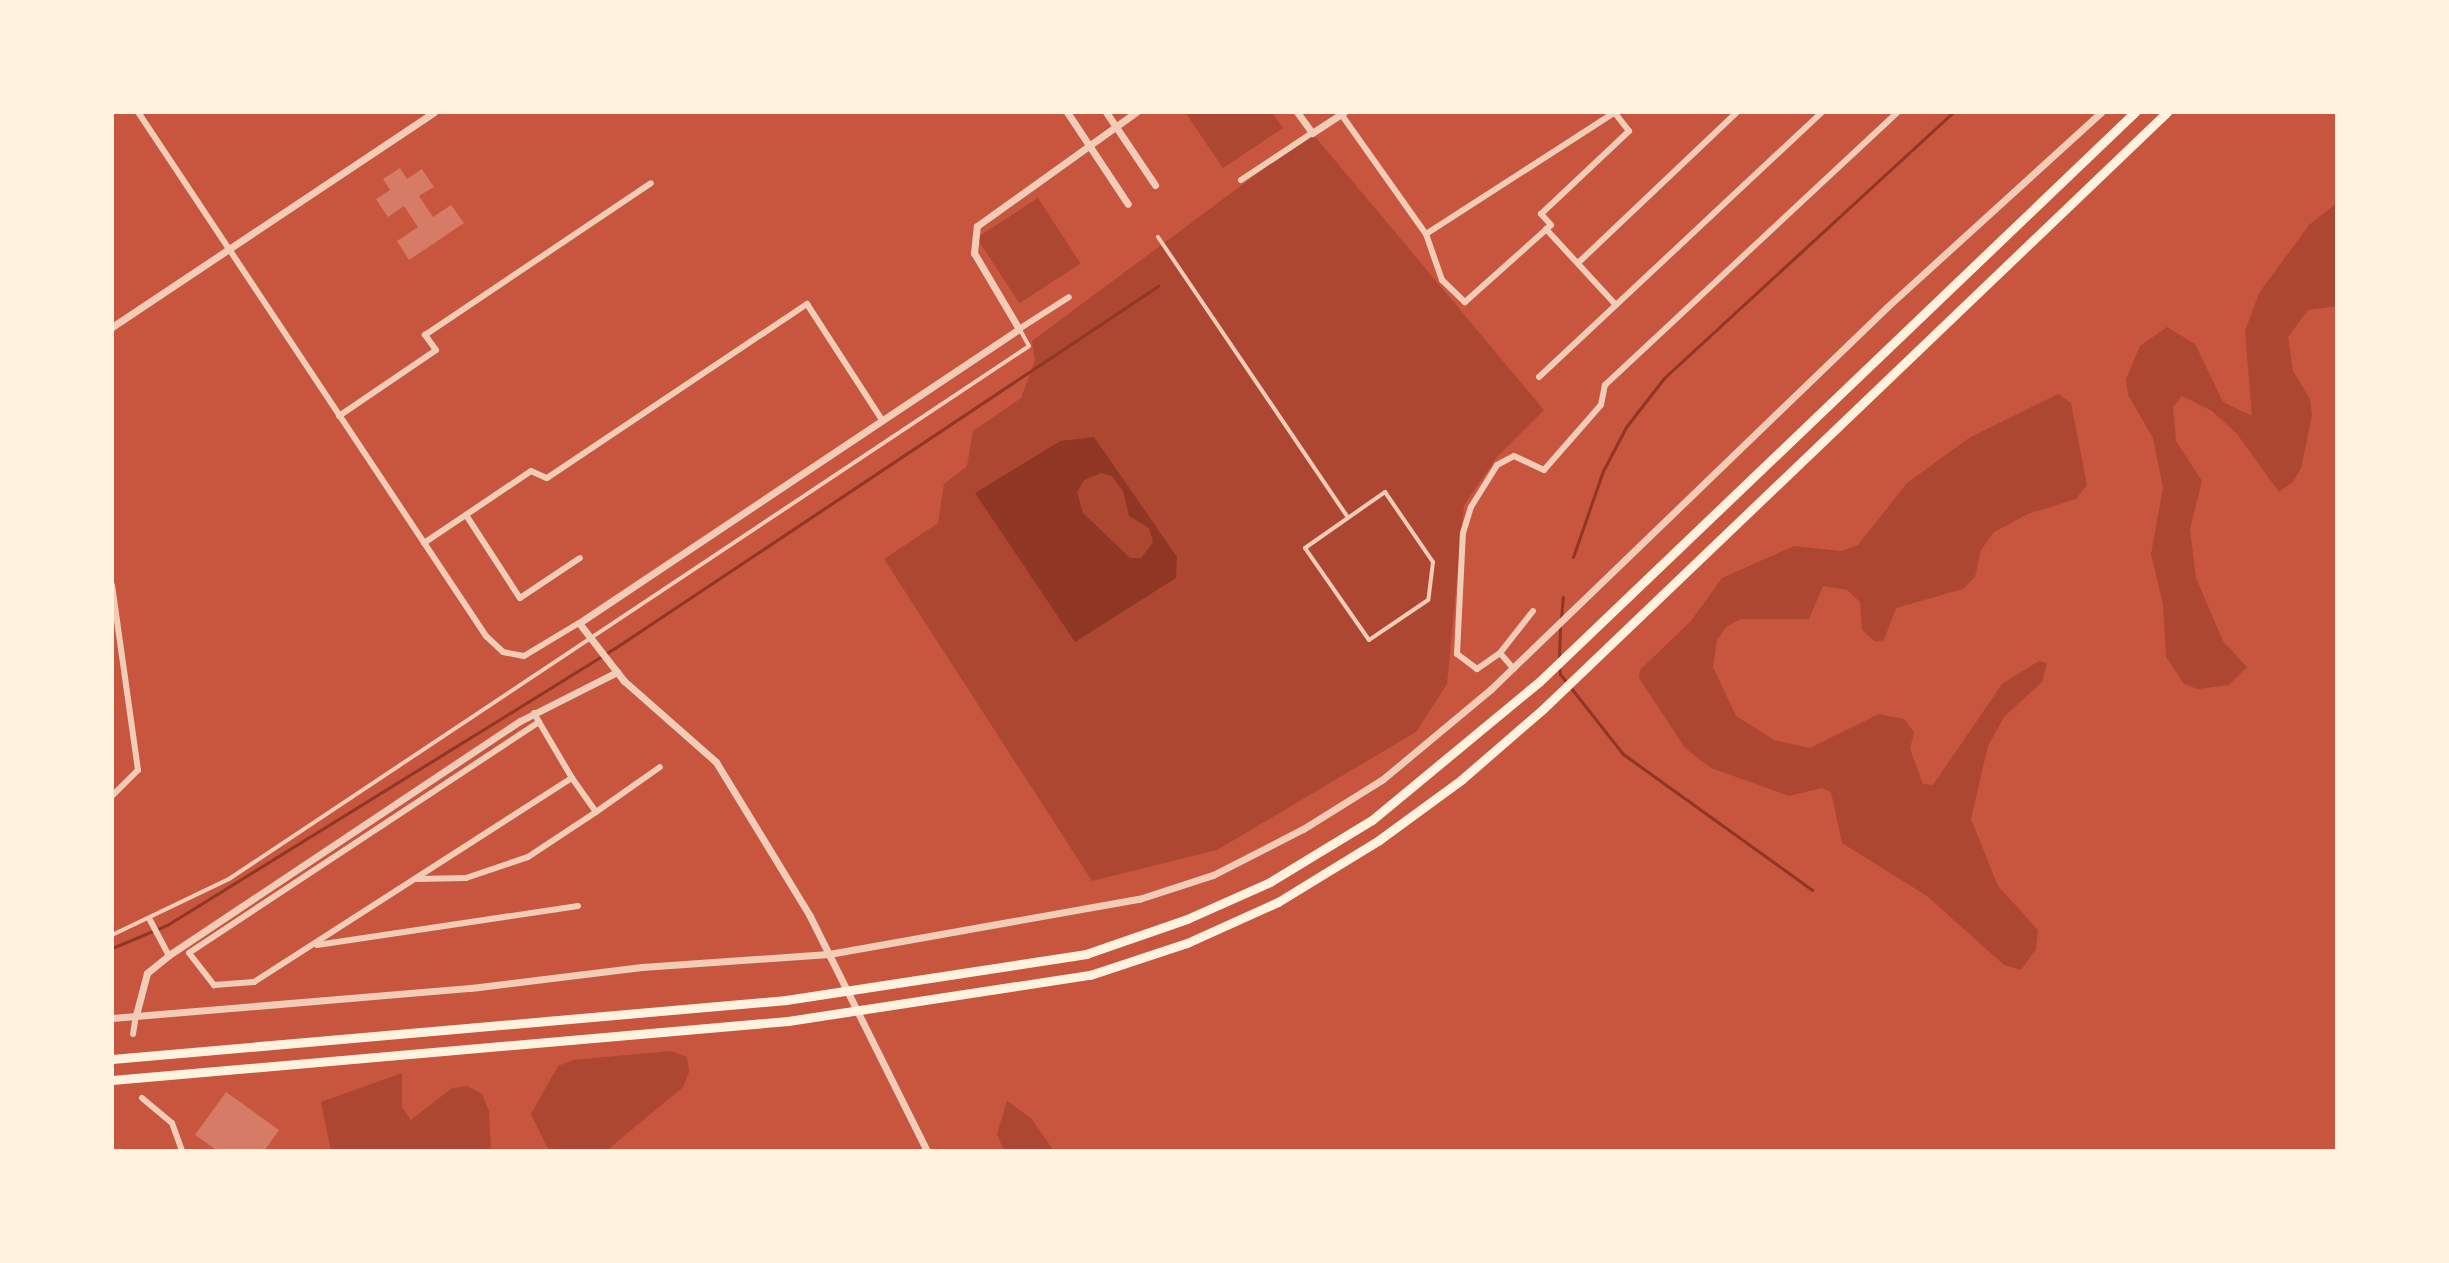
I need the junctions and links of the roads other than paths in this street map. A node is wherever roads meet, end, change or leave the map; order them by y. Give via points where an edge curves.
1 (138, 112) edge
2 (434, 112) edge
3 (1067, 112) edge
4 (1106, 112) edge
5 (1136, 112) edge
6 (1297, 112) edge
7 (1614, 112) edge
8 (1737, 112) edge
9 (1822, 112) edge
10 (1898, 112) edge
11 (2101, 112) edge
12 (2135, 112) edge
13 (2167, 112) edge
14 (1343, 113) edge
15 (1115, 125) junction
16 (1312, 133) junction
17 (1088, 143) junction
18 (1241, 180) dead end
19 (651, 183) dead end
20 (1155, 185) dead end
21 (1128, 204) dead end
22 (1546, 229) junction
23 (1426, 234) junction
24 (1158, 237) dead end
25 (227, 249) junction
26 (1578, 263) junction
27 (1069, 297) dead end
28 (1616, 305) junction
29 (112, 327) edge
30 (1019, 329) junction
31 (1539, 377) dead end
32 (339, 416) junction
33 (882, 420) junction
34 (466, 515) junction
35 (1348, 518) junction
36 (424, 543) junction
37 (580, 558) dead end
38 (112, 585) edge
39 (1533, 611) dead end
40 (579, 623) junction
41 (592, 640) junction
42 (1500, 653) junction
43 (1514, 669) junction
44 (617, 672) junction
45 (534, 713) junction
46 (539, 722) junction
47 (660, 767) dead end
48 (572, 778) junction
49 (112, 796) edge
50 (596, 812) junction
51 (417, 879) junction
52 (578, 906) dead end
53 (152, 923) junction
54 (112, 935) edge
55 (315, 945) junction
56 (829, 954) junction
57 (169, 955) junction
58 (136, 1015) junction
59 (112, 1018) edge
60 (133, 1034) dead end
61 (112, 1059) edge
62 (112, 1080) edge
63 (142, 1098) dead end
64 (182, 1151) edge
65 (927, 1151) edge

1 - 25 street
2 - 25 street
3 - 17 street
4 - 15 street
5 - 15 street
6 - 16 street
7 - 22 street via 1629,131 1541,214 1551,225
7 - 23 street
8 - 26 street
9 - 28 street
10 - 42 street via 1605,385 1601,405 1544,470 1514,456 1497,465 1471,507 1463,533 1454,642 1461,659 1477,669
11 - 43 street via 1887,307
12 - 61 highway via 1539,682 1372,820 1270,882 1187,919 1086,954 864,988
13 - 62 highway via 1543,709 1461,780 1379,840 1278,902 1187,943 1090,975 835,1014
14 - 16 street
14 - 23 street
15 - 17 street
15 - 20 street
16 - 18 street
17 - 21 street
17 - 30 street via 977,226 973,235 979,267
19 - 32 street via 425,335 436,350
22 - 23 street via 1465,302 1442,280
22 - 26 street
24 - 35 street
25 - 29 street
25 - 32 street
26 - 28 street
27 - 30 street
28 - 31 street
30 - 33 street
30 - 41 street via 1029,346
32 - 36 street
33 - 34 street via 807,304 547,478 531,471
33 - 40 street
34 - 36 street
34 - 37 street via 520,598
35 - 35 street via 1305,548 1369,640 1428,600 1433,562 1385,492
36 - 40 street via 486,636 503,652 524,656
38 - 49 street via 138,770
39 - 42 street
40 - 41 street
41 - 44 street
41 - 53 street via 229,879
42 - 43 street
43 - 56 street via 1383,779 1303,829 1213,875 1139,899
44 - 45 street
44 - 56 street via 716,762
45 - 46 street
45 - 57 street
46 - 48 street
46 - 55 street via 189,953 214,985 254,982
47 - 50 street
48 - 50 street
48 - 51 street
50 - 51 street via 528,857 466,878
51 - 55 street
52 - 55 street
53 - 54 street
53 - 57 street
56 - 58 street
56 - 65 street
57 - 58 street via 147,973
58 - 59 street
58 - 60 street
63 - 64 street via 172,1123

